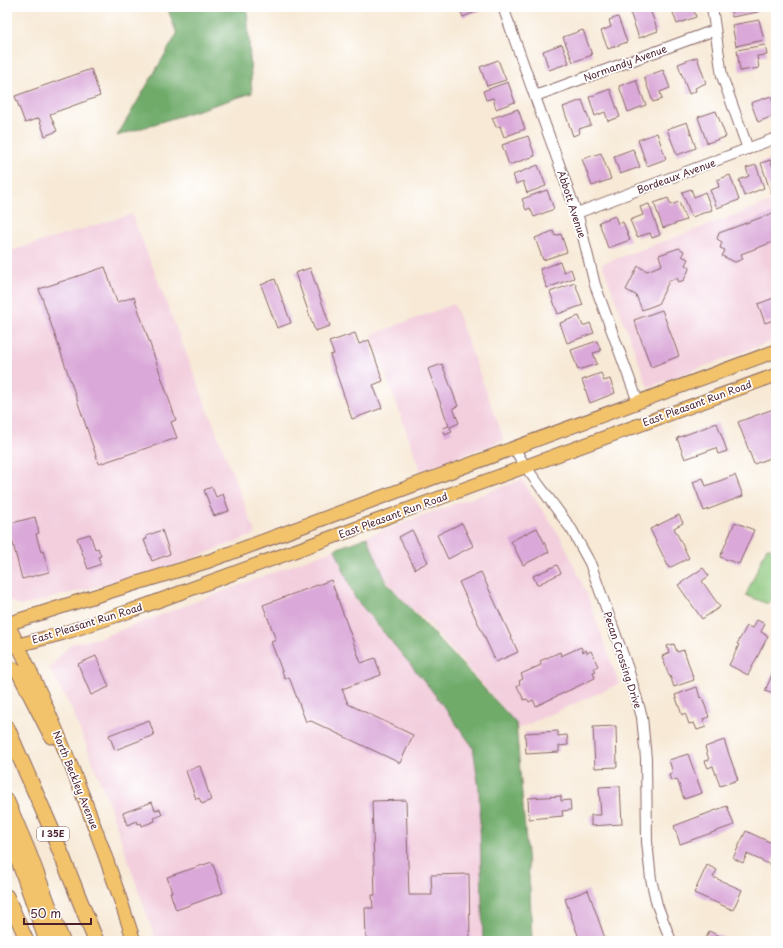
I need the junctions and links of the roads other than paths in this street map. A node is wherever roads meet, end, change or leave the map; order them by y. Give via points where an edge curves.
1 (503, 7) edge
2 (712, 7) edge
3 (715, 30) junction
4 (535, 96) junction
5 (776, 138) edge
6 (748, 149) junction
7 (577, 213) junction
8 (776, 351) edge
9 (743, 363) junction
10 (776, 375) edge
11 (751, 384) junction
12 (638, 402) junction
13 (646, 422) junction
14 (514, 448) junction
15 (525, 466) junction
16 (370, 502) junction
17 (378, 520) junction
18 (315, 522) junction
19 (322, 541) junction
20 (226, 555) junction
21 (233, 574) junction
22 (7, 624) edge
23 (12, 646) edge
24 (7, 667) edge
25 (7, 728) edge
26 (70, 762) junction
27 (7, 802) edge
28 (7, 820) edge
29 (7, 896) edge
30 (27, 941) edge
31 (47, 941) edge
32 (62, 941) edge
33 (96, 941) edge
34 (134, 941) edge
35 (671, 941) edge

1 - 4 street, Abbott Avenue
2 - 3 street
3 - 4 street, Normandy Avenue
3 - 6 street via 722,76
4 - 7 street, Abbott Avenue
5 - 6 street, Bordeaux Avenue
6 - 7 street, Bordeaux Avenue
7 - 12 street, Abbott Avenue via 595,285
8 - 9 main road, East Pleasant Run Road
9 - 11 main road
9 - 12 main road, East Pleasant Run Road
10 - 11 main road, East Pleasant Run Road
11 - 13 main road, East Pleasant Run Road
12 - 13 main road
12 - 14 main road, East Pleasant Run Road
13 - 15 main road, East Pleasant Run Road
14 - 15 street, Pecan Crossing Drive
14 - 16 main road, East Pleasant Run Road
15 - 17 main road, East Pleasant Run Road
15 - 35 street, Pecan Crossing Drive via 572,530 590,563 628,668 642,717 651,880 657,905
16 - 17 main road
16 - 18 main road, East Pleasant Run Road
17 - 19 main road, East Pleasant Run Road
18 - 19 main road
18 - 20 main road, East Pleasant Run Road
19 - 21 main road, East Pleasant Run Road
20 - 21 main road
20 - 22 main road, East Pleasant Run Road
21 - 23 main road, East Pleasant Run Road via 64,633
22 - 23 main road, North Beckley Avenue
23 - 26 main road, North Beckley Avenue via 48,712
24 - 26 main road via 18,672 57,749
25 - 33 highway, I 35E via 48,820
26 - 34 main road, North Beckley Avenue
27 - 32 highway, I 35E
28 - 31 highway
29 - 30 main road

